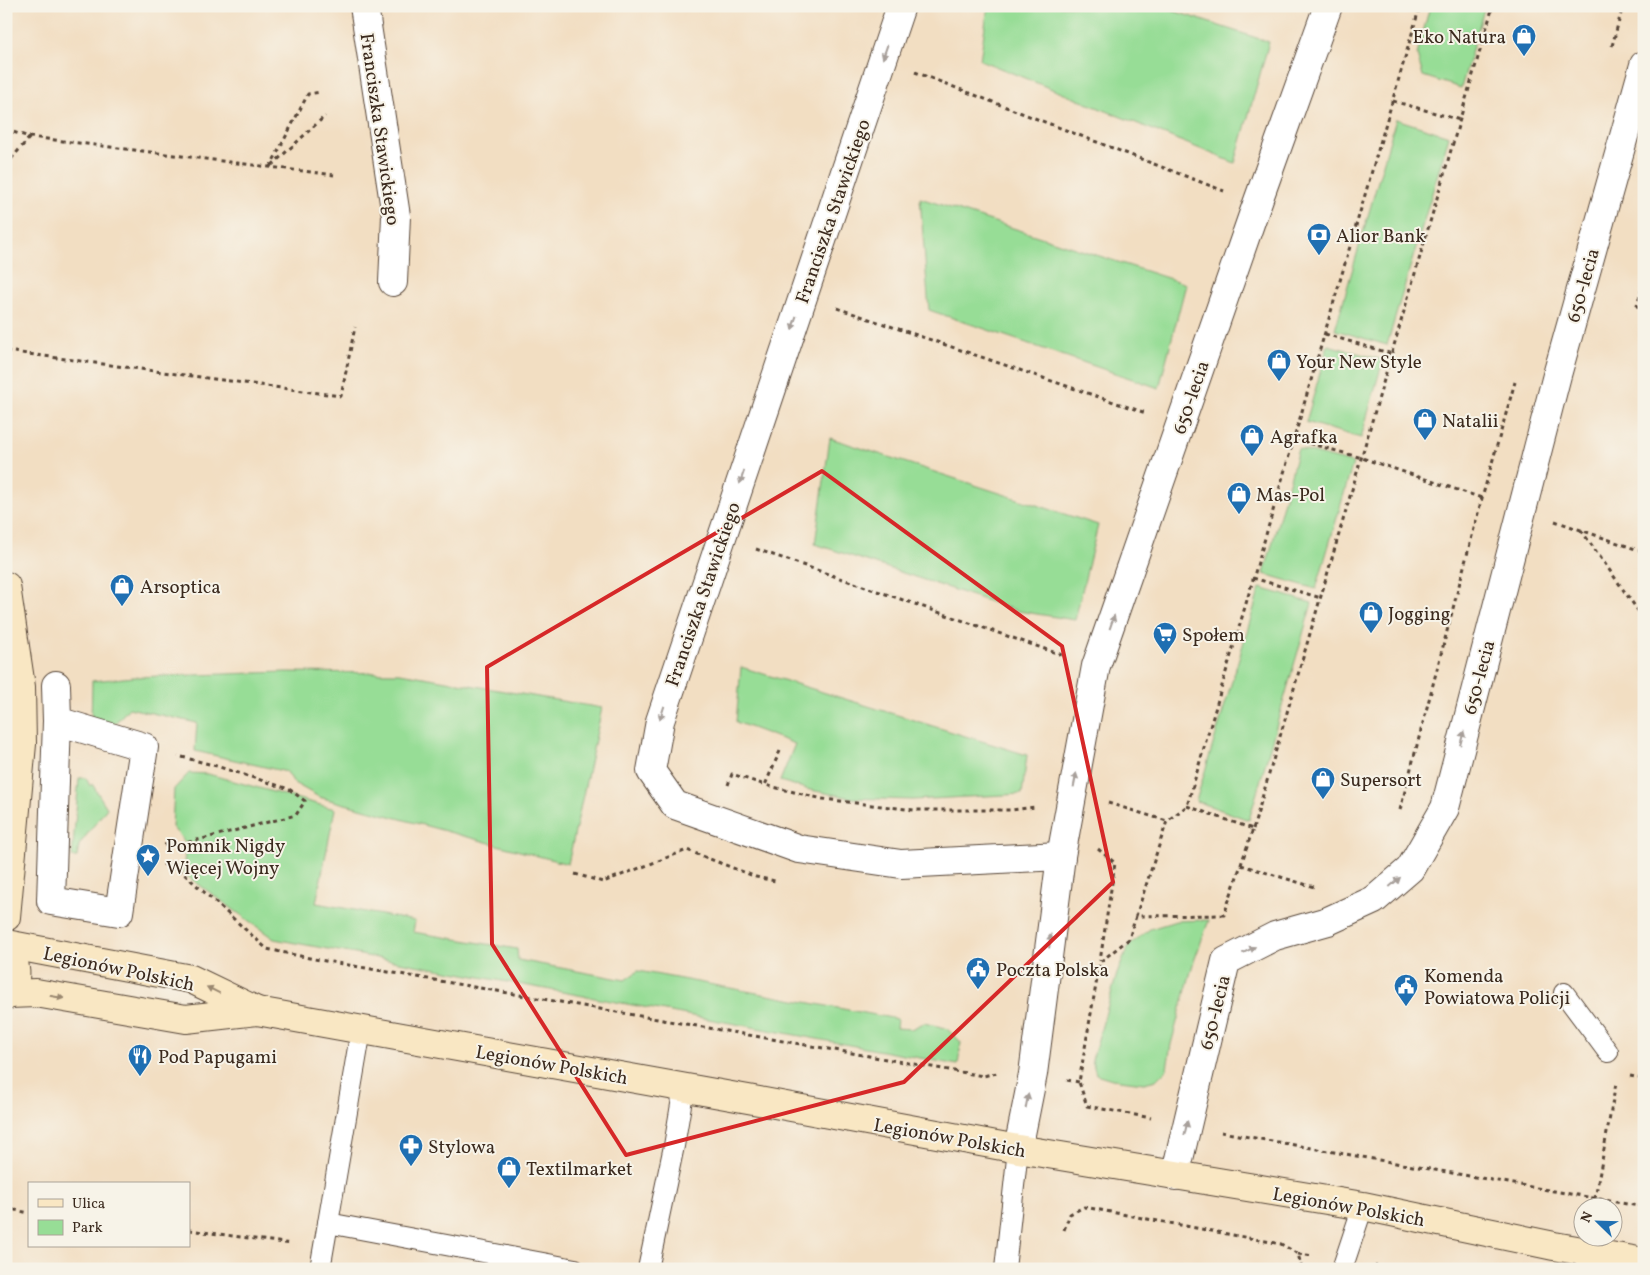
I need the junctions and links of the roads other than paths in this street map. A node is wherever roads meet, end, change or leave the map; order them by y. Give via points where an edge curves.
1 (364, 6) edge
2 (901, 6) edge
3 (1328, 6) edge
4 (1644, 65) edge
5 (393, 282) dead end
6 (6, 586) edge
7 (56, 685) dead end
8 (57, 721) junction
9 (1061, 856) junction
10 (6, 917) edge
11 (6, 946) edge
12 (1564, 993) dead end
13 (7, 996) edge
14 (257, 1011) junction
15 (361, 1030) junction
16 (1608, 1052) dead end
17 (684, 1087) junction
18 (1018, 1149) junction
19 (1175, 1176) junction
20 (1363, 1206) junction
21 (328, 1223) junction
22 (1644, 1262) edge
23 (320, 1269) edge
24 (575, 1269) edge
25 (648, 1269) edge
26 (1004, 1269) edge
27 (1342, 1269) edge

1 - 5 street, Franciszka Stawickiego via 396,216
2 -> 9 street, Franciszka Stawickiego via 660,721 651,771 675,805 799,849 901,864
9 -> 3 street, 650-lecia via 1096,666
19 -> 4 street, 650-lecia via 1226,962 1275,936 1328,920 1374,900 1410,869 1445,808 1557,375
6 - 10 street via 21,687 22,744
7 - 8 street
8 - 8 street via 51,901 119,912 144,747
18 -> 9 street, 650-lecia via 1032,1074
11 - 13 street via 15,962 16,973
14 -> 11 street, Legionów Polskich via 191,979
12 - 16 lane
13 -> 14 street, Legionów Polskich via 36,993 186,1019
14 - 15 street, Legionów Polskich
15 - 17 street, Legionów Polskich
15 - 21 lane
17 - 18 street, Legionów Polskich
17 - 25 lane
18 - 19 street, Legionów Polskich
18 - 26 lane
19 - 20 street, Legionów Polskich
20 - 22 street, Legionów Polskich
20 - 27 lane
21 - 23 lane
21 - 24 lane

